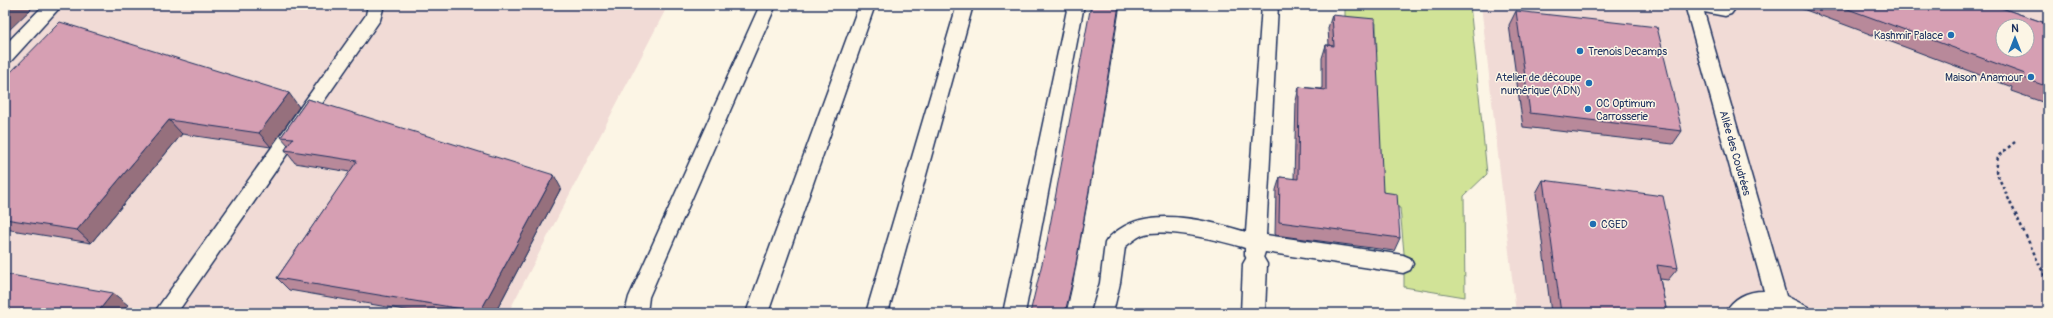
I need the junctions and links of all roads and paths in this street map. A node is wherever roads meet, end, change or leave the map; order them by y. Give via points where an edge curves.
1 (54, 5) edge
2 (376, 5) edge
3 (768, 5) edge
4 (867, 5) edge
5 (965, 5) edge
6 (1076, 5) edge
7 (1270, 5) edge
8 (1694, 5) edge
9 (1725, 10) dead end
10 (5, 56) edge
11 (2015, 142) dead end
12 (1255, 253) junction
13 (1403, 264) dead end
14 (2048, 284) edge
15 (1777, 302) junction
16 (165, 313) edge
17 (636, 313) edge
18 (757, 313) edge
19 (877, 313) edge
20 (1014, 313) edge
21 (1102, 313) edge
22 (1253, 313) edge
23 (1736, 313) edge
24 (1801, 313) edge

1 - 10 lane
2 - 16 lane via 374,16
3 - 17 lane via 639,297
4 - 18 lane
5 - 19 lane
6 - 20 lane
7 - 12 lane
8 - 9 lane
8 - 15 lane, Allée des Coudrées
11 - 14 path via 1998,156 1996,172
12 - 13 lane
12 - 21 lane via 1219,232 1158,224 1136,228 1115,243 1110,283
12 - 22 street
15 - 23 lane via 1750,302
15 - 24 lane

